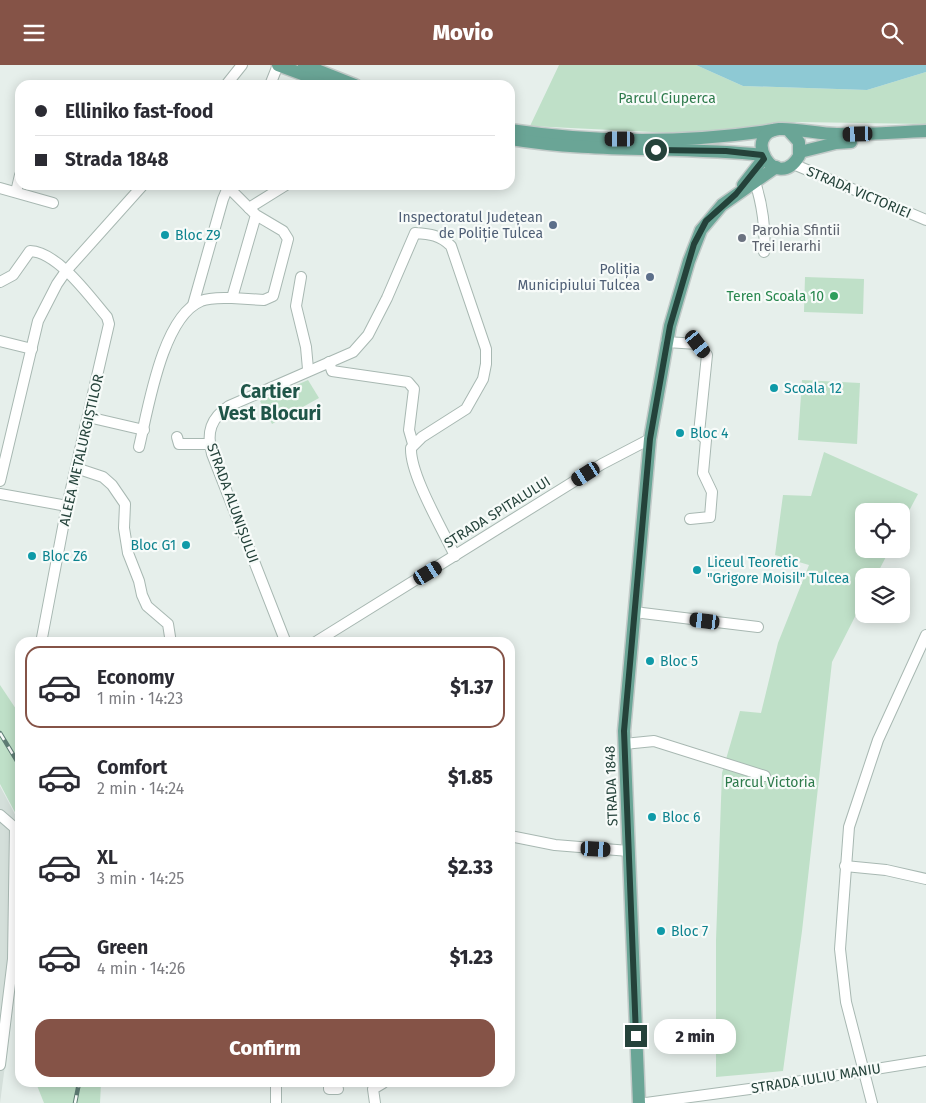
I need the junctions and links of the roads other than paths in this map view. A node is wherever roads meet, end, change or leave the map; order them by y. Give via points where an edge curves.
1 (242, 65) edge
2 (278, 65) edge
3 (304, 65) edge
4 (230, 80) edge
5 (272, 80) edge
6 (318, 80) edge
7 (342, 80) edge
8 (774, 130) junction
9 (789, 131) junction
10 (926, 131) edge
11 (515, 132) edge
12 (926, 139) edge
13 (515, 140) edge
14 (800, 152) junction
15 (763, 157) junction
16 (793, 164) junction
17 (776, 167) junction
18 (755, 182) junction
19 (0, 189) edge
20 (139, 190) edge
21 (227, 190) edge
22 (232, 190) edge
23 (280, 190) edge
24 (16, 192) joint
25 (736, 194) junction
26 (53, 203) dead end
27 (252, 212) junction
28 (926, 220) edge
29 (764, 253) dead end
30 (66, 271) junction
31 (301, 277) dead end
32 (0, 283) edge
33 (232, 298) junction
34 (193, 305) junction
35 (0, 341) edge
36 (666, 342) junction
37 (32, 349) junction
38 (329, 362) junction
39 (308, 369) junction
40 (88, 417) junction
41 (144, 429) junction
42 (177, 437) dead end
43 (650, 439) junction
44 (209, 444) junction
45 (413, 444) junction
46 (139, 447) dead end
47 (76, 468) junction
48 (0, 481) edge
49 (0, 494) edge
50 (67, 507) junction
51 (690, 519) dead end
52 (455, 556) junction
53 (634, 612) junction
54 (758, 627) dead end
55 (42, 637) edge
56 (170, 637) edge
57 (284, 637) edge
58 (324, 637) edge
59 (925, 639) edge
60 (624, 744) junction
61 (765, 776) dead end
62 (0, 815) edge
63 (15, 828) edge
64 (515, 837) edge
65 (629, 851) junction
66 (845, 866) junction
67 (926, 879) edge
68 (15, 884) edge
69 (926, 1061) edge
70 (0, 1065) edge
71 (862, 1071) junction
72 (276, 1087) edge
73 (329, 1087) edge
74 (377, 1087) edge
75 (338, 1089) dead end
76 (276, 1103) edge
77 (375, 1103) edge
78 (639, 1103) edge
79 (646, 1103) edge
80 (872, 1103) edge

1 - 4 street
2 - 5 street
2 - 6 main road
3 - 7 main road
8 - 9 main road
8 - 11 main road via 719,138 673,139 576,138
8 - 15 main road via 765,137 761,149
9 - 10 main road via 836,135
9 - 14 main road via 799,142
12 - 14 main road via 836,143
13 - 15 main road via 583,148 726,151
14 - 16 main road
15 - 17 main road
15 - 25 main road
16 - 17 main road
16 - 28 street, STRADA VICTORIEI
17 - 18 main road
18 - 25 main road
18 - 29 street via 765,239
19 - 24 street
20 - 30 street
21 - 34 street
22 - 27 street
23 - 27 street
24 - 26 street
25 - 36 main road via 714,213 701,230 679,292
27 - 33 street
27 - 33 street via 283,231 288,239 276,292 264,300
30 - 32 street via 42,253 30,251 13,275
30 - 37 street via 38,321
30 - 40 street, ALEEA METALURGIȘTILOR via 107,317 109,325
31 - 39 street via 296,306
33 - 34 street via 202,300
34 - 41 street via 170,335 162,354
35 - 37 street
36 - 43 main road
36 - 51 street via 698,344 707,355 699,433 706,440 703,473 712,492 710,517
37 - 48 street
38 - 39 street, STRADA ALUNIȘULUI
38 - 45 street via 332,371 408,382 414,389 409,429
38 - 45 street, STRADA ALUNIȘULUI via 353,352 368,335 415,233 443,238 454,255 486,349 486,364 480,386 466,409
39 - 44 street, STRADA ALUNIȘULUI via 220,412 210,426
40 - 41 street
40 - 47 street, ALEEA METALURGIȘTILOR
41 - 46 street
42 - 44 street via 179,444
43 - 52 street, STRADA SPITALULUI via 602,464
43 - 53 main road, STRADA 1848
44 - 57 street, STRADA ALUNIȘULUI
45 - 52 street via 413,461
47 - 50 street, ALEEA METALURGIȘTILOR
47 - 56 street via 103,477 125,504 128,553 142,595 147,606 168,623
49 - 50 street
50 - 55 street, ALEEA METALURGIȘTILOR
52 - 58 street, STRADA SPITALULUI
53 - 54 street
53 - 60 main road, STRADA 1848
59 - 66 street via 878,741 849,827
60 - 61 street via 654,741
60 - 65 main road, STRADA 1848
62 - 63 street
64 - 65 street via 555,845
65 - 78 main road, STRADA 1848
66 - 67 street via 886,870
66 - 71 street via 840,949 846,1001
68 - 70 street via 13,959
69 - 71 street, STRADA IULIU MANIU
71 - 79 street, STRADA IULIU MANIU
71 - 80 street
72 - 76 street
73 - 75 street
74 - 77 street via 374,1089

